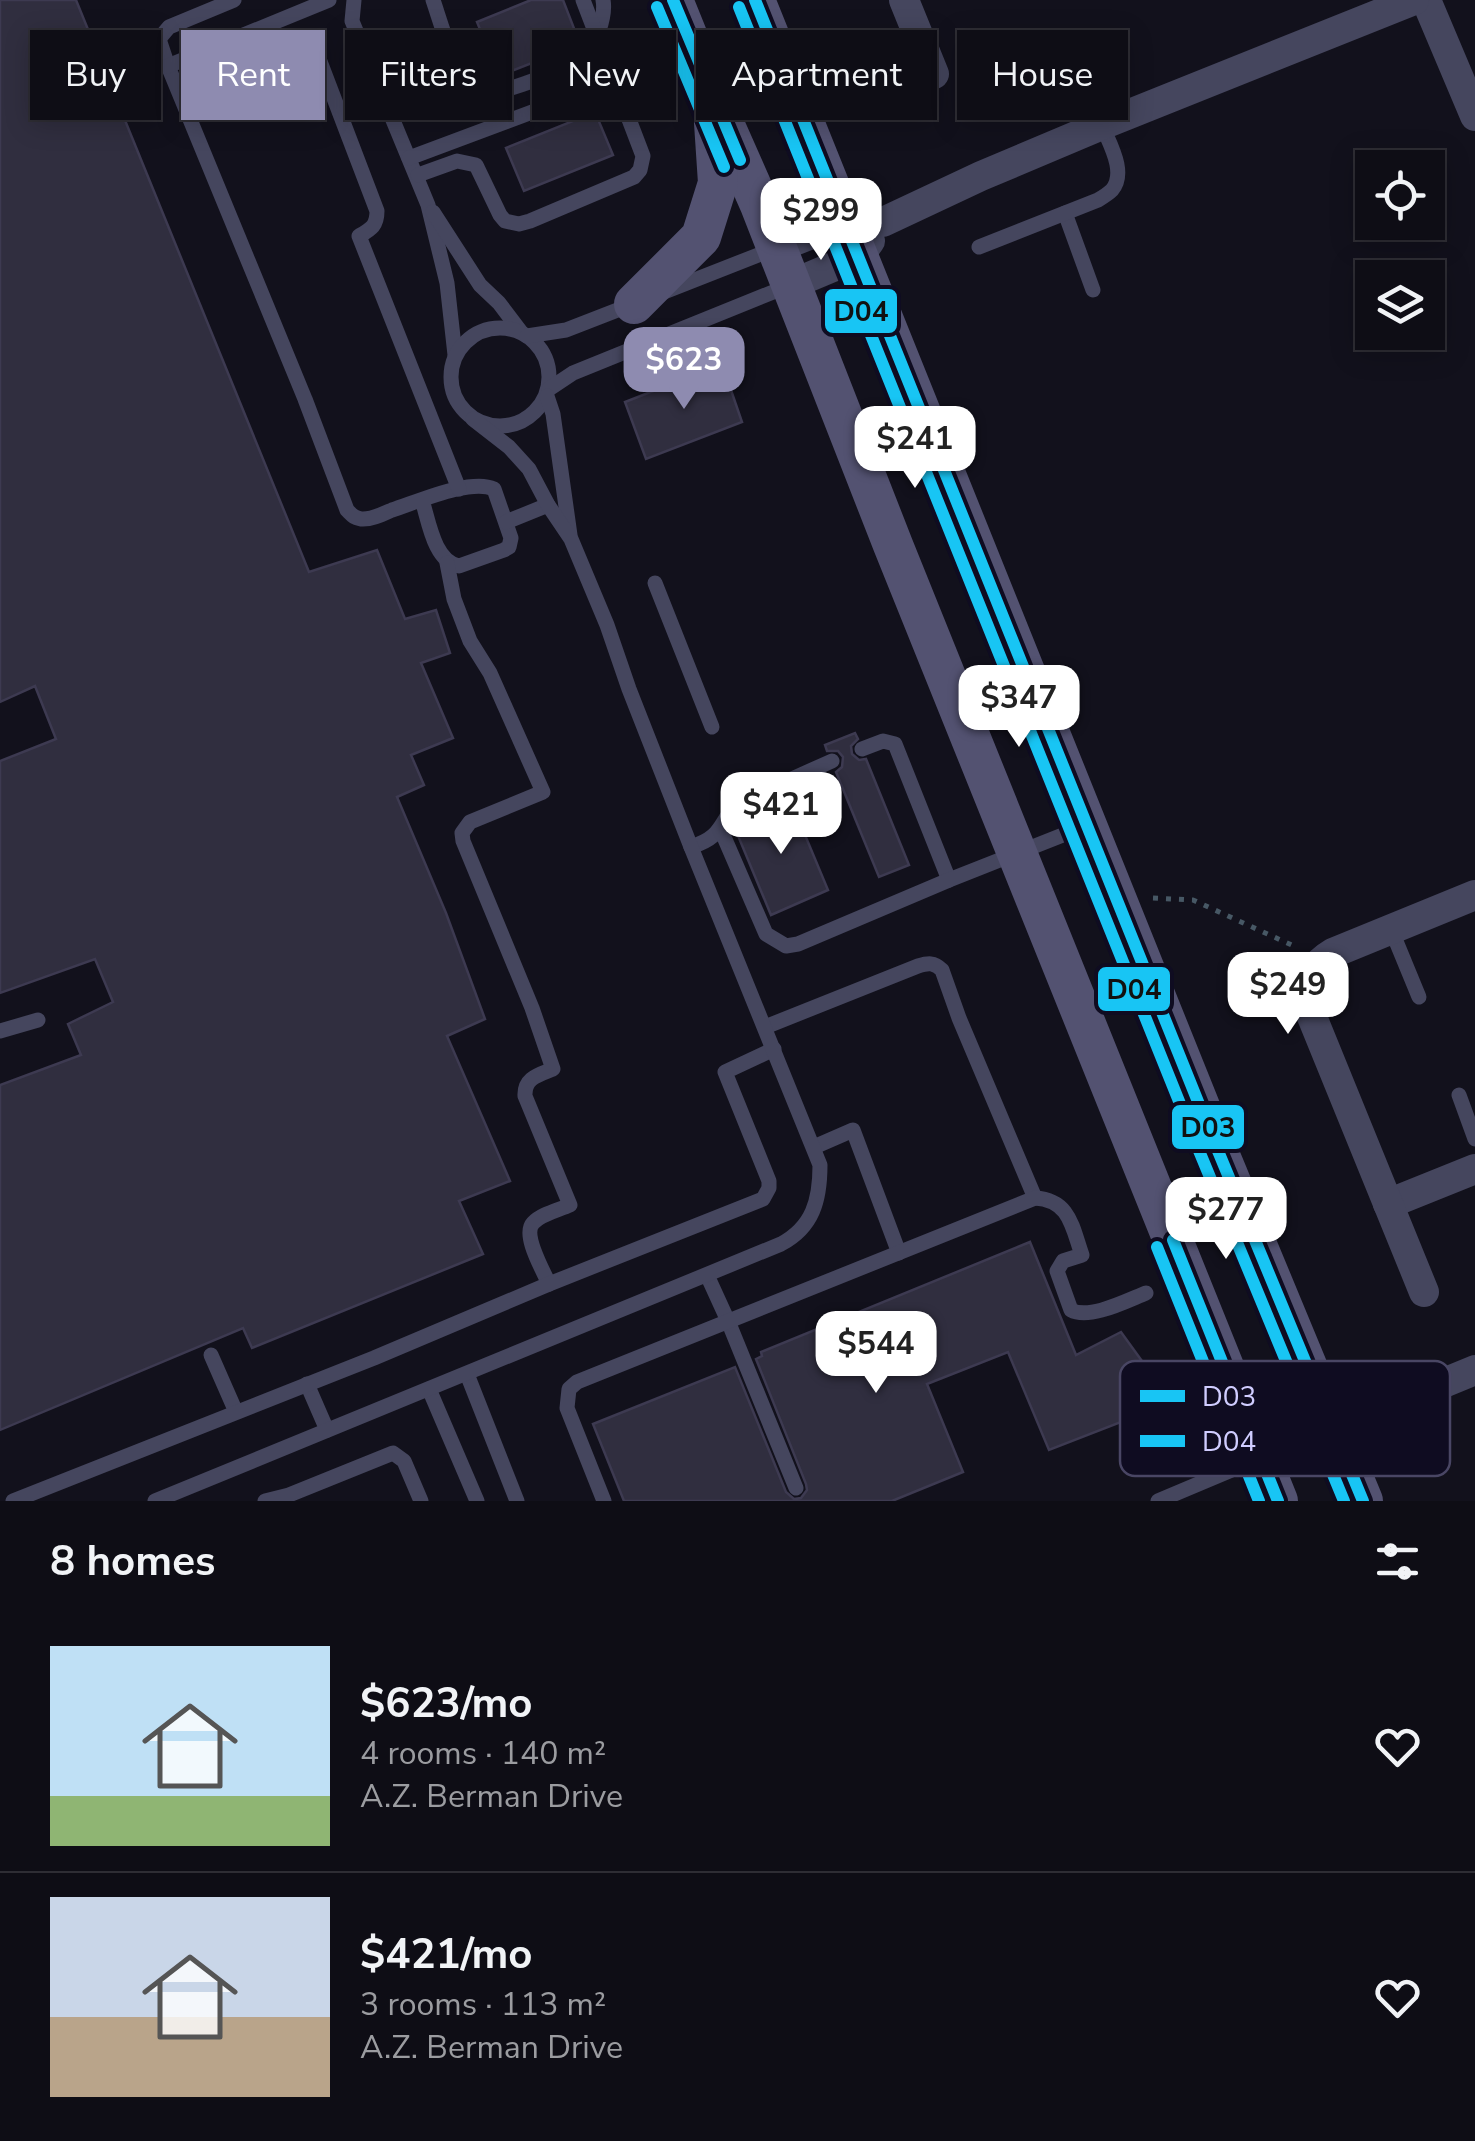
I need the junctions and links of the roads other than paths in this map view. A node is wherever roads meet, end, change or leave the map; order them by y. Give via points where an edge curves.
1 (280, 0) edge
2 (326, 0) edge
3 (354, 0) edge
4 (433, 0) edge
5 (583, 0) edge
6 (603, 0) edge
7 (673, 0) edge
8 (755, 0) edge
9 (1414, 0) edge
10 (1426, 0) edge
11 (224, 2) edge
12 (913, 2) edge
13 (285, 18) junction
14 (352, 21) junction
15 (257, 29) joint
16 (594, 30) edge
17 (598, 30) edge
18 (921, 30) edge
19 (696, 57) edge
20 (168, 66) junction
21 (325, 74) edge
22 (532, 79) edge
23 (1475, 116) edge
24 (714, 120) edge
25 (722, 120) edge
26 (1102, 125) junction
27 (410, 158) junction
28 (418, 175) junction
29 (428, 205) junction
30 (1066, 214) junction
31 (862, 233) junction
32 (979, 247) dead end
33 (783, 266) junction
34 (1093, 290) dead end
35 (634, 304) junction
36 (524, 334) junction
37 (456, 355) junction
38 (548, 392) junction
39 (473, 420) junction
40 (459, 489) junction
41 (422, 500) junction
42 (548, 504) junction
43 (506, 522) junction
44 (570, 538) junction
45 (447, 563) junction
46 (655, 583) dead end
47 (712, 726) dead end
48 (862, 749) dead end
49 (825, 764) dead end
50 (1087, 825) junction
51 (721, 830) junction
52 (691, 846) junction
53 (1018, 852) junction
54 (948, 880) junction
55 (1475, 896) edge
56 (1391, 929) junction
57 (1419, 997) dead end
58 (38, 1020) dead end
59 (766, 1028) junction
60 (0, 1030) edge
61 (774, 1049) junction
62 (1458, 1095) dead end
63 (1475, 1139) edge
64 (814, 1148) junction
65 (1475, 1169) edge
66 (1035, 1198) junction
67 (1388, 1204) junction
68 (899, 1253) junction
69 (706, 1275) junction
70 (549, 1284) junction
71 (1424, 1292) dead end
72 (1146, 1293) dead end
73 (728, 1322) junction
74 (211, 1356) dead end
75 (1221, 1361) edge
76 (1306, 1361) edge
77 (1475, 1370) edge
78 (467, 1374) junction
79 (1450, 1380) edge
80 (308, 1384) junction
81 (429, 1389) junction
82 (236, 1412) junction
83 (327, 1430) junction
84 (1218, 1476) edge
85 (1268, 1476) edge
86 (1353, 1476) edge
87 (796, 1488) dead end
88 (13, 1501) edge
89 (155, 1501) edge
90 (264, 1501) edge
91 (421, 1501) edge
92 (477, 1501) edge
93 (517, 1501) edge
94 (604, 1501) edge
95 (1159, 1501) edge
96 (1278, 1501) edge
97 (1363, 1501) edge

1 - 13 lane
2 - 13 lane
2 - 14 lane
3 - 14 lane
4 - 22 lane via 462,75 490,92
5 - 16 lane
6 - 17 lane
7 - 19 main road
8 - 31 main road via 826,180
9 - 26 street
10 - 23 street
11 - 20 lane via 163,32
12 - 18 street
13 - 15 lane
14 - 27 lane
15 - 20 lane
20 - 41 lane via 347,510 369,518
21 - 40 lane via 377,211 377,222 360,236
24 - 35 main road via 718,183 701,237
25 - 33 main road
26 - 30 lane via 1118,177 1098,200
26 - 31 street
27 - 28 lane
27 - 28 lane via 598,87 622,101 643,156 634,177 519,224 500,215 476,164 456,161
28 - 29 lane
29 - 36 lane via 472,275
29 - 37 lane
30 - 32 lane
30 - 34 lane
31 - 33 street
31 - 50 main road
33 - 35 lane
33 - 38 lane
33 - 53 main road
35 - 36 lane via 566,330
36 - 37 lane via 491,329
36 - 38 lane via 546,359
37 - 39 lane via 450,383
38 - 39 lane via 524,421 507,427
38 - 44 lane
39 - 42 lane via 529,469
40 - 41 lane
40 - 43 lane via 492,487
41 - 45 lane
42 - 43 lane
42 - 44 lane
43 - 45 lane via 508,547 459,566
44 - 52 lane
45 - 70 lane via 470,641 543,792 470,822 462,841 553,1069 525,1088 570,1205 530,1226
46 - 47 lane
48 - 54 lane via 896,744
49 - 51 lane via 736,804
50 - 53 lane
50 - 76 main road
51 - 52 lane
51 - 54 lane via 766,934 786,946
52 - 59 lane
53 - 54 lane
53 - 75 main road
55 - 56 street
56 - 57 lane
56 - 67 street via 1321,960 1306,992
58 - 60 lane
59 - 61 lane
59 - 66 lane via 918,966 937,965
61 - 64 lane
61 - 70 lane via 725,1072 769,1181 762,1199
62 - 63 lane
64 - 68 lane via 853,1130
64 - 69 lane via 820,1180 806,1225 781,1244
65 - 67 street
66 - 68 lane
66 - 72 lane via 1066,1212 1082,1255 1057,1271 1075,1314
67 - 71 street
68 - 73 lane
69 - 73 lane
69 - 78 lane
70 - 80 lane
73 - 87 lane
73 - 94 lane via 569,1389 567,1408
74 - 82 lane
77 - 79 street
78 - 81 lane
78 - 93 lane
80 - 82 lane
80 - 83 lane
81 - 83 lane
81 - 92 lane
82 - 88 lane
83 - 89 lane
84 - 95 lane
85 - 96 main road
86 - 97 main road
90 - 91 lane via 393,1453 404,1460

